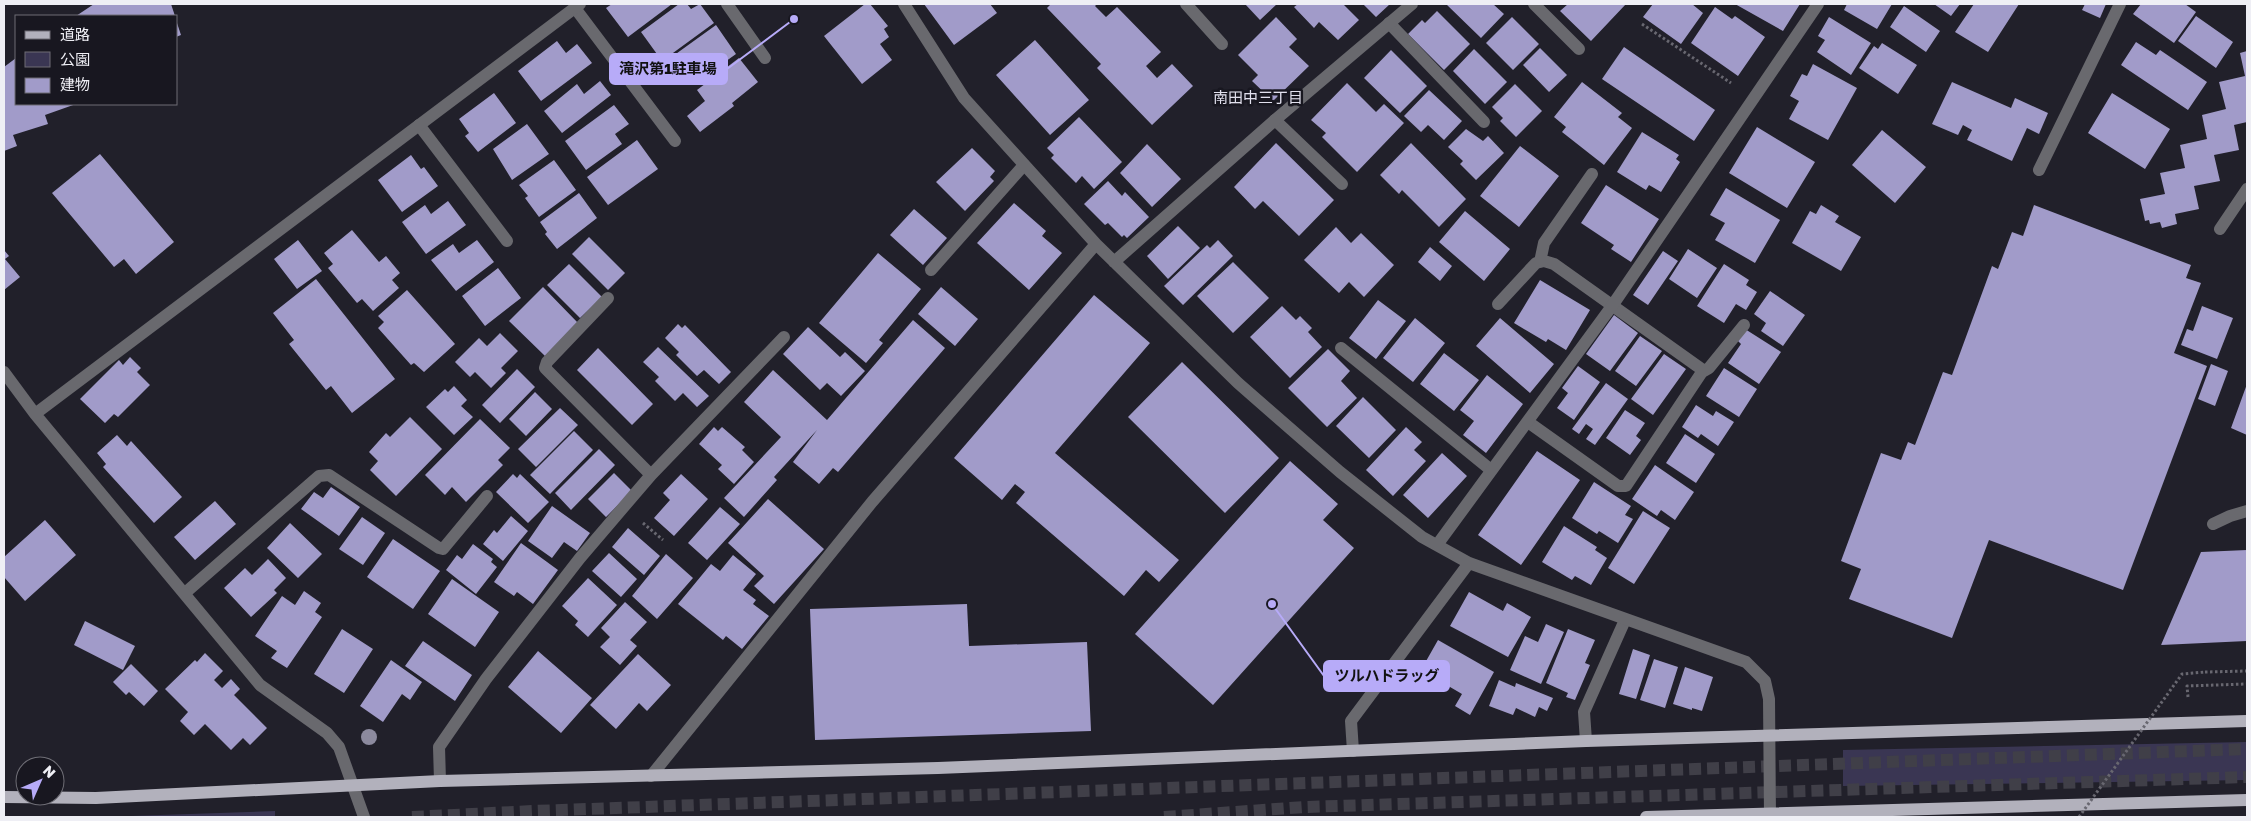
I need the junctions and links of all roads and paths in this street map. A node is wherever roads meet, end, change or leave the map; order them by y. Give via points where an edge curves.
1 (727, 4) edge
2 (904, 4) edge
3 (1186, 4) edge
4 (1412, 4) edge
5 (1534, 4) edge
6 (1818, 4) edge
7 (2120, 4) edge
8 (578, 6) edge
9 (1389, 24) junction
10 (1642, 24) dead end
11 (1222, 44) dead end
12 (1580, 49) dead end
13 (765, 58) dead end
14 (1754, 98) junction
15 (1275, 120) junction
16 (1484, 122) dead end
17 (419, 125) junction
18 (675, 141) dead end
19 (1024, 165) junction
20 (2038, 170) dead end
21 (1592, 174) dead end
22 (1342, 184) dead end
23 (2247, 189) edge
24 (2220, 229) dead end
25 (507, 241) dead end
26 (1096, 244) junction
27 (1114, 262) junction
28 (1540, 262) junction
29 (931, 270) dead end
30 (608, 298) dead end
31 (1498, 304) dead end
32 (1612, 306) junction
33 (1744, 325) dead end
34 (784, 336) dead end
35 (1341, 348) dead end
36 (4, 372) edge
37 (1702, 372) junction
38 (35, 414) junction
39 (1528, 422) junction
40 (1491, 470) junction
41 (651, 475) junction
42 (487, 496) dead end
43 (2247, 512) edge
44 (2213, 524) dead end
45 (1437, 545) junction
46 (1469, 563) junction
47 (185, 592) junction
48 (1626, 620) junction
49 (2247, 671) edge
50 (2247, 684) edge
51 (2188, 697) dead end
52 (2247, 721) edge
53 (1769, 737) junction
54 (1586, 741) junction
55 (1353, 751) junction
56 (651, 776) junction
57 (440, 781) junction
58 (354, 786) junction
59 (4, 797) edge
60 (2247, 800) edge
61 (1771, 815) edge
62 (364, 817) edge
63 (1646, 817) edge
64 (2079, 817) edge

1 - 13 street
2 - 19 street via 964,98
3 - 11 street
4 - 9 street
5 - 12 street
6 - 14 street
7 - 20 street
8 - 17 street
8 - 18 street
9 - 15 street
9 - 16 street
10 - 14 path
14 - 32 street
15 - 22 street
15 - 27 street
17 - 25 street
17 - 38 street
19 - 26 street
19 - 29 street
21 - 28 street via 1544,243
23 - 24 street
26 - 27 street
26 - 56 street via 872,502
27 - 45 street via 1245,390 1340,472 1422,537
28 - 31 street
28 - 32 street via 1554,264
30 - 41 street via 544,368
32 - 37 street
32 - 39 street
33 - 37 street via 1709,368
34 - 41 street
35 - 40 street
36 - 38 street
37 - 39 street via 1626,486 1618,486
38 - 47 street
39 - 40 street
40 - 45 street
41 - 57 street via 580,558 445,739 440,747
42 - 47 street via 443,549 328,475 319,476
43 - 44 street
45 - 46 street
46 - 48 street
46 - 55 street via 1351,721
47 - 58 street via 260,685 327,734 339,748
48 - 53 street via 1746,662 1766,681
48 - 54 street via 1584,712
49 - 64 path, bridge via 2182,674
50 - 51 path via 2187,686
52 - 53 main road
53 - 54 main road
53 - 61 street
54 - 55 main road
55 - 56 main road
56 - 57 main road
57 - 58 main road
58 - 59 main road via 96,798
58 - 62 street
60 - 61 main road
61 - 63 main road

